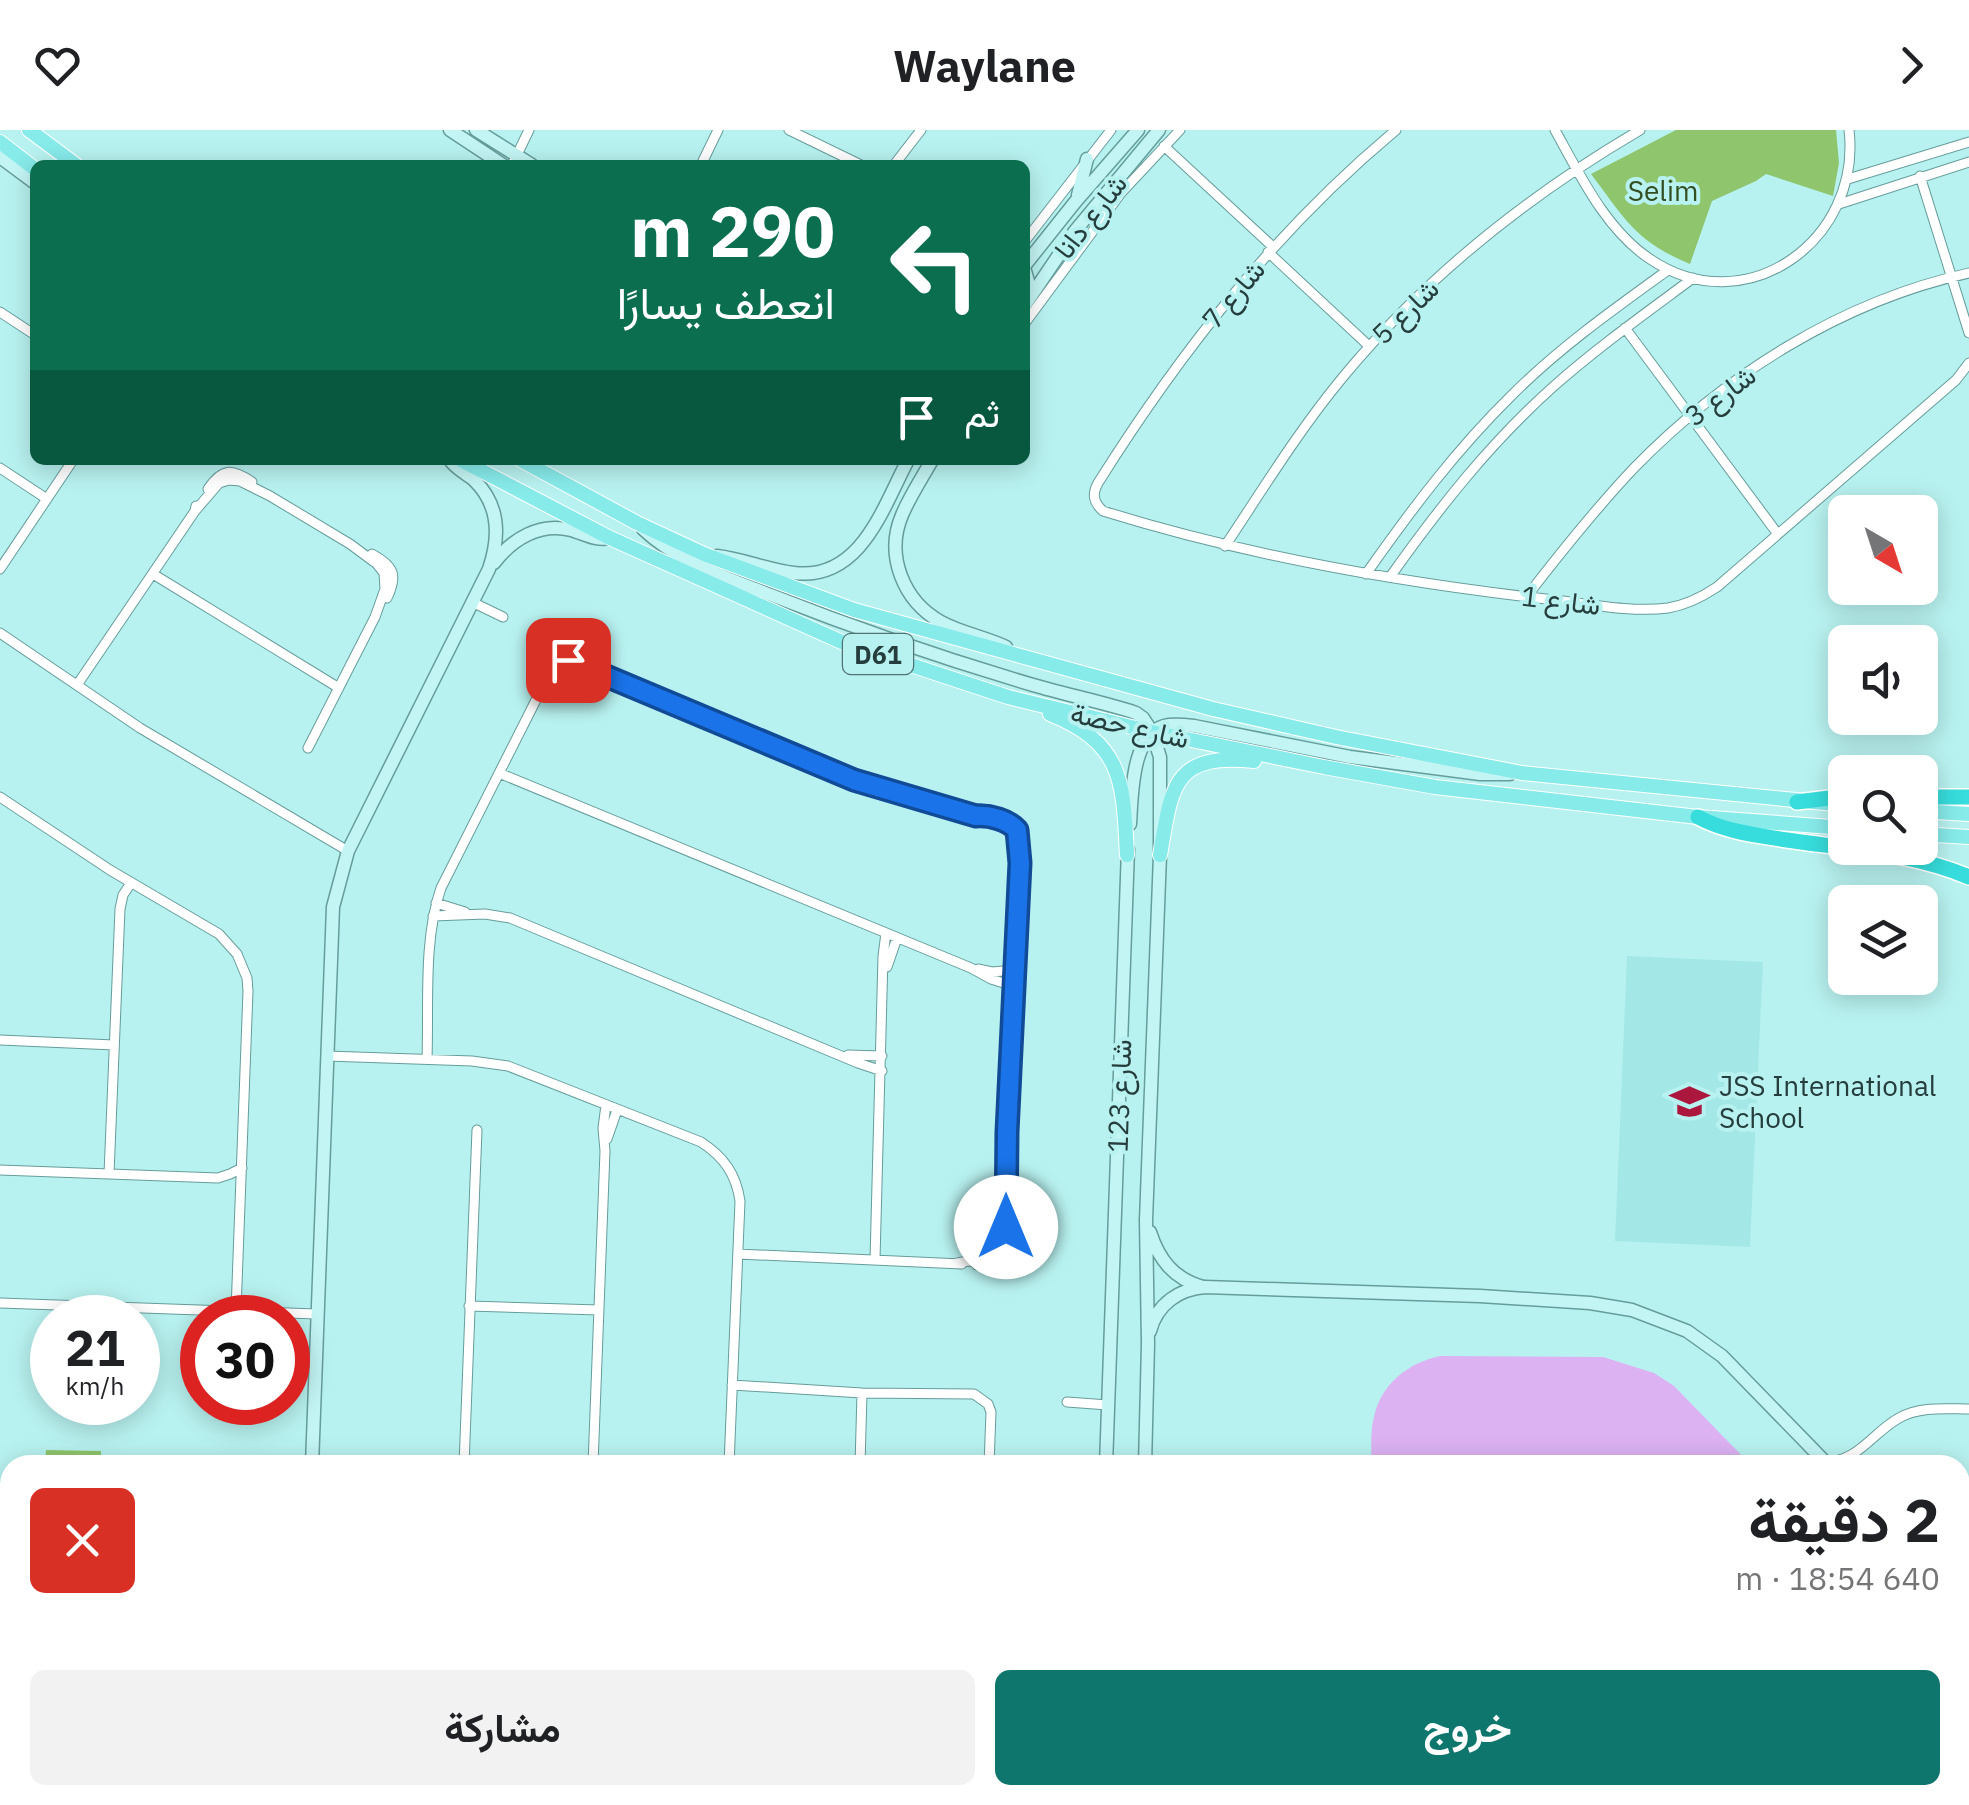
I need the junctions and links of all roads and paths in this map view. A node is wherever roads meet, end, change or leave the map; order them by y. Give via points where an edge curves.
1 (29, 130) edge
2 (450, 130) edge
3 (476, 130) edge
4 (530, 130) edge
5 (718, 130) edge
6 (789, 130) edge
7 (921, 130) edge
8 (1111, 130) edge
9 (1138, 130) edge
10 (1160, 130) edge
11 (1180, 130) edge
12 (1396, 130) edge
13 (1555, 130) edge
14 (1640, 130) edge
15 (1850, 130) edge
16 (0, 142) edge
17 (1969, 142) edge
18 (1164, 146) junction
19 (0, 157) edge
20 (1087, 159) junction
21 (69, 160) edge
22 (495, 160) edge
23 (514, 160) edge
24 (703, 160) edge
25 (852, 160) edge
26 (898, 160) edge
27 (1969, 162) edge
28 (30, 166) edge
29 (1576, 169) junction
30 (1920, 176) junction
31 (30, 179) edge
32 (1848, 179) junction
33 (1076, 201) junction
34 (1839, 204) junction
35 (1030, 234) edge
36 (1271, 250) junction
37 (1030, 261) edge
38 (1668, 270) junction
39 (1969, 273) edge
40 (1952, 277) junction
41 (1692, 278) junction
42 (1030, 297) edge
43 (0, 312) edge
44 (1030, 316) edge
45 (1625, 328) junction
46 (30, 333) edge
47 (1969, 333) edge
48 (1369, 346) junction
49 (1969, 363) edge
50 (1691, 416) junction
51 (71, 465) edge
52 (453, 465) edge
53 (471, 465) edge
54 (530, 465) edge
55 (897, 465) edge
56 (905, 465) edge
57 (929, 465) edge
58 (0, 468) edge
59 (898, 478) junction
60 (1098, 483) joint
61 (47, 500) junction
62 (637, 524) junction
63 (1777, 533) junction
64 (610, 538) junction
65 (1225, 546) junction
66 (706, 555) junction
67 (0, 568) edge
68 (489, 568) junction
69 (153, 574) junction
70 (1366, 574) junction
71 (1390, 577) junction
72 (1526, 596) junction
73 (472, 602) junction
74 (504, 617) dead end
75 (0, 632) edge
76 (1026, 658) junction
77 (77, 685) junction
78 (339, 688) junction
79 (1008, 696) junction
80 (1152, 732) junction
81 (308, 748) dead end
82 (1324, 767) junction
83 (499, 773) junction
84 (1522, 773) junction
85 (1938, 797) edge
86 (1969, 797) edge
87 (0, 798) edge
88 (1828, 798) edge
89 (1797, 802) junction
90 (1828, 804) edge
91 (1938, 812) edge
92 (1969, 814) edge
93 (1698, 818) junction
94 (1828, 827) edge
95 (1938, 835) edge
96 (1969, 837) edge
97 (348, 851) junction
98 (1160, 855) junction
99 (1128, 856) junction
100 (1969, 877) edge
101 (131, 882) junction
102 (436, 903) junction
103 (472, 914) junction
104 (433, 916) junction
105 (886, 933) junction
106 (897, 938) junction
107 (970, 968) junction
108 (1014, 970) junction
109 (884, 980) junction
110 (1013, 986) junction
111 (0, 1040) edge
112 (114, 1045) junction
113 (836, 1053) junction
114 (327, 1056) junction
115 (882, 1056) junction
116 (427, 1059) junction
117 (882, 1071) junction
118 (606, 1105) junction
119 (618, 1110) junction
120 (476, 1130) dead end
121 (604, 1151) junction
122 (242, 1168) junction
123 (0, 1170) edge
124 (108, 1174) junction
125 (218, 1178) junction
126 (241, 1189) junction
127 (1146, 1220) junction
128 (738, 1254) junction
129 (875, 1260) junction
130 (1205, 1287) junction
131 (237, 1295) edge
132 (0, 1303) edge
133 (469, 1306) junction
134 (180, 1310) edge
135 (599, 1310) junction
136 (310, 1314) edge
137 (316, 1314) junction
138 (1148, 1344) junction
139 (732, 1385) junction
140 (862, 1393) junction
141 (1067, 1402) dead end
142 (1108, 1405) junction
143 (1969, 1409) edge
144 (1859, 1451) junction
145 (312, 1455) edge
146 (464, 1455) edge
147 (593, 1455) edge
148 (729, 1455) edge
149 (860, 1455) edge
150 (989, 1455) edge
151 (1106, 1455) edge
152 (1145, 1455) edge
153 (1817, 1455) edge
154 (1852, 1455) edge
155 (1856, 1455) edge

1 - 21 main road
2 - 22 street
3 - 23 street
4 - 23 street
5 - 24 street
6 - 25 street
7 - 26 street
8 - 20 street
9 - 33 street, شارع دانا
10 - 42 street, شارع دانا via 1074,231
11 - 18 street
12 - 36 street, شارع 7
13 - 29 street
14 - 29 street, شارع 5
15 - 32 street
16 - 28 main road
17 - 32 street
18 - 36 street
18 - 44 street
19 - 31 street
20 - 33 street
20 - 35 street
27 - 30 street
29 - 38 street via 1616,228
29 - 48 street, شارع 5 via 1486,236
30 - 34 street
30 - 40 street
32 - 34 street
33 - 37 street, شارع دانا
34 - 41 street via 1818,237 1772,271 1732,281
36 - 48 street
36 - 60 street, شارع 7 via 1166,380
38 - 41 street
38 - 70 street via 1513,393 1434,479
39 - 40 street, شارع 3
40 - 47 street
40 - 50 street, شارع 3 via 1818,330 1754,367
41 - 45 street
43 - 46 street
45 - 50 street
45 - 71 street via 1488,451
48 - 65 street, شارع 5 via 1315,412
49 - 63 street, شارع 1
50 - 63 street
50 - 72 street, شارع 3 via 1607,498
51 - 61 street
52 - 68 street via 492,506 497,545
53 - 64 main road, شارع حصة / D61
54 - 62 main road, شارع حصة / D61
55 - 59 street
56 - 59 street
57 - 76 street via 897,531 902,580 937,620
58 - 61 street
59 - 66 street via 868,538 828,569 795,573
60 - 65 street, شارع 1 via 1094,498 1103,511
61 - 67 street
62 - 66 main road, شارع حصة / D61
62 - 80 street via 683,558 744,584 857,628 1136,713
63 - 72 street, شارع 1 via 1717,587 1671,608
64 - 68 street via 539,530 510,544
64 - 79 main road, شارع حصة / D61 via 844,643
65 - 70 street, شارع 1
66 - 76 main road, شارع حصة / D61 via 854,610
68 - 73 street
69 - 77 street
69 - 78 street
69 - 78 street via 225,472 239,474 384,561 392,588
70 - 71 street, شارع 1
71 - 72 street, شارع 1
73 - 74 street
73 - 97 street
75 - 77 street
76 - 84 main road, شارع حصة / D61 via 1230,713
77 - 97 street
78 - 81 street
79 - 80 main road, شارع حصة / D61
79 - 99 main road via 1099,742 1121,782
80 - 82 main road, شارع حصة / D61
80 - 84 street via 1170,724 1194,726 1386,762
80 - 98 street, شارع 123 via 1160,757
80 - 99 street, شارع 123 via 1137,759
82 - 93 main road, شارع حصة / D61
82 - 98 main road via 1203,762 1171,795
83 - 102 street
83 - 105 street
83 - 108 street via 548,670 558,661 573,662 854,780 1007,822 1020,838
84 - 89 main road, شارع حصة / D61
85 - 86 highway
87 - 101 street
88 - 89 highway
89 - 90 main road, شارع حصة / D61
91 - 92 main road
93 - 94 main road, شارع حصة / D61
93 - 100 highway via 1735,832 1906,858
95 - 96 main road
97 - 114 street via 333,907
98 - 127 street, شارع 123
99 - 142 street, شارع 123
101 - 112 street via 120,910
101 - 122 street via 218,934 243,966 248,992
102 - 103 street
102 - 104 street
103 - 104 street
103 - 113 street via 522,922
104 - 116 street
105 - 106 street
105 - 109 street
106 - 107 street
106 - 109 street
107 - 108 street
107 - 110 street
108 - 110 street
109 - 115 street
110 - 129 street via 1004,1219 996,1253 957,1263
111 - 112 street
112 - 124 street
113 - 115 street
113 - 117 street
114 - 116 street
114 - 137 street
115 - 117 street
116 - 118 street via 508,1066
117 - 129 street
118 - 119 street
118 - 121 street
119 - 121 street
119 - 128 street via 701,1142 724,1160 740,1201
120 - 133 street
121 - 135 street
122 - 125 street
122 - 126 street
123 - 124 street
124 - 125 street
125 - 126 street
126 - 131 street
127 - 130 street via 1166,1264
127 - 138 street, شارع 123
128 - 129 street
128 - 139 street
130 - 138 street via 1161,1308
130 - 153 street via 1480,1296 1632,1310 1670,1322 1722,1356
132 - 134 street
133 - 135 street
133 - 146 street
135 - 147 street
136 - 137 street
137 - 145 street
138 - 152 street, شارع 123
139 - 140 street
139 - 148 street
140 - 149 street
140 - 150 street via 982,1398 991,1412
141 - 142 street
142 - 151 street, شارع 123
143 - 144 street via 1910,1413
144 - 154 street
144 - 155 street

